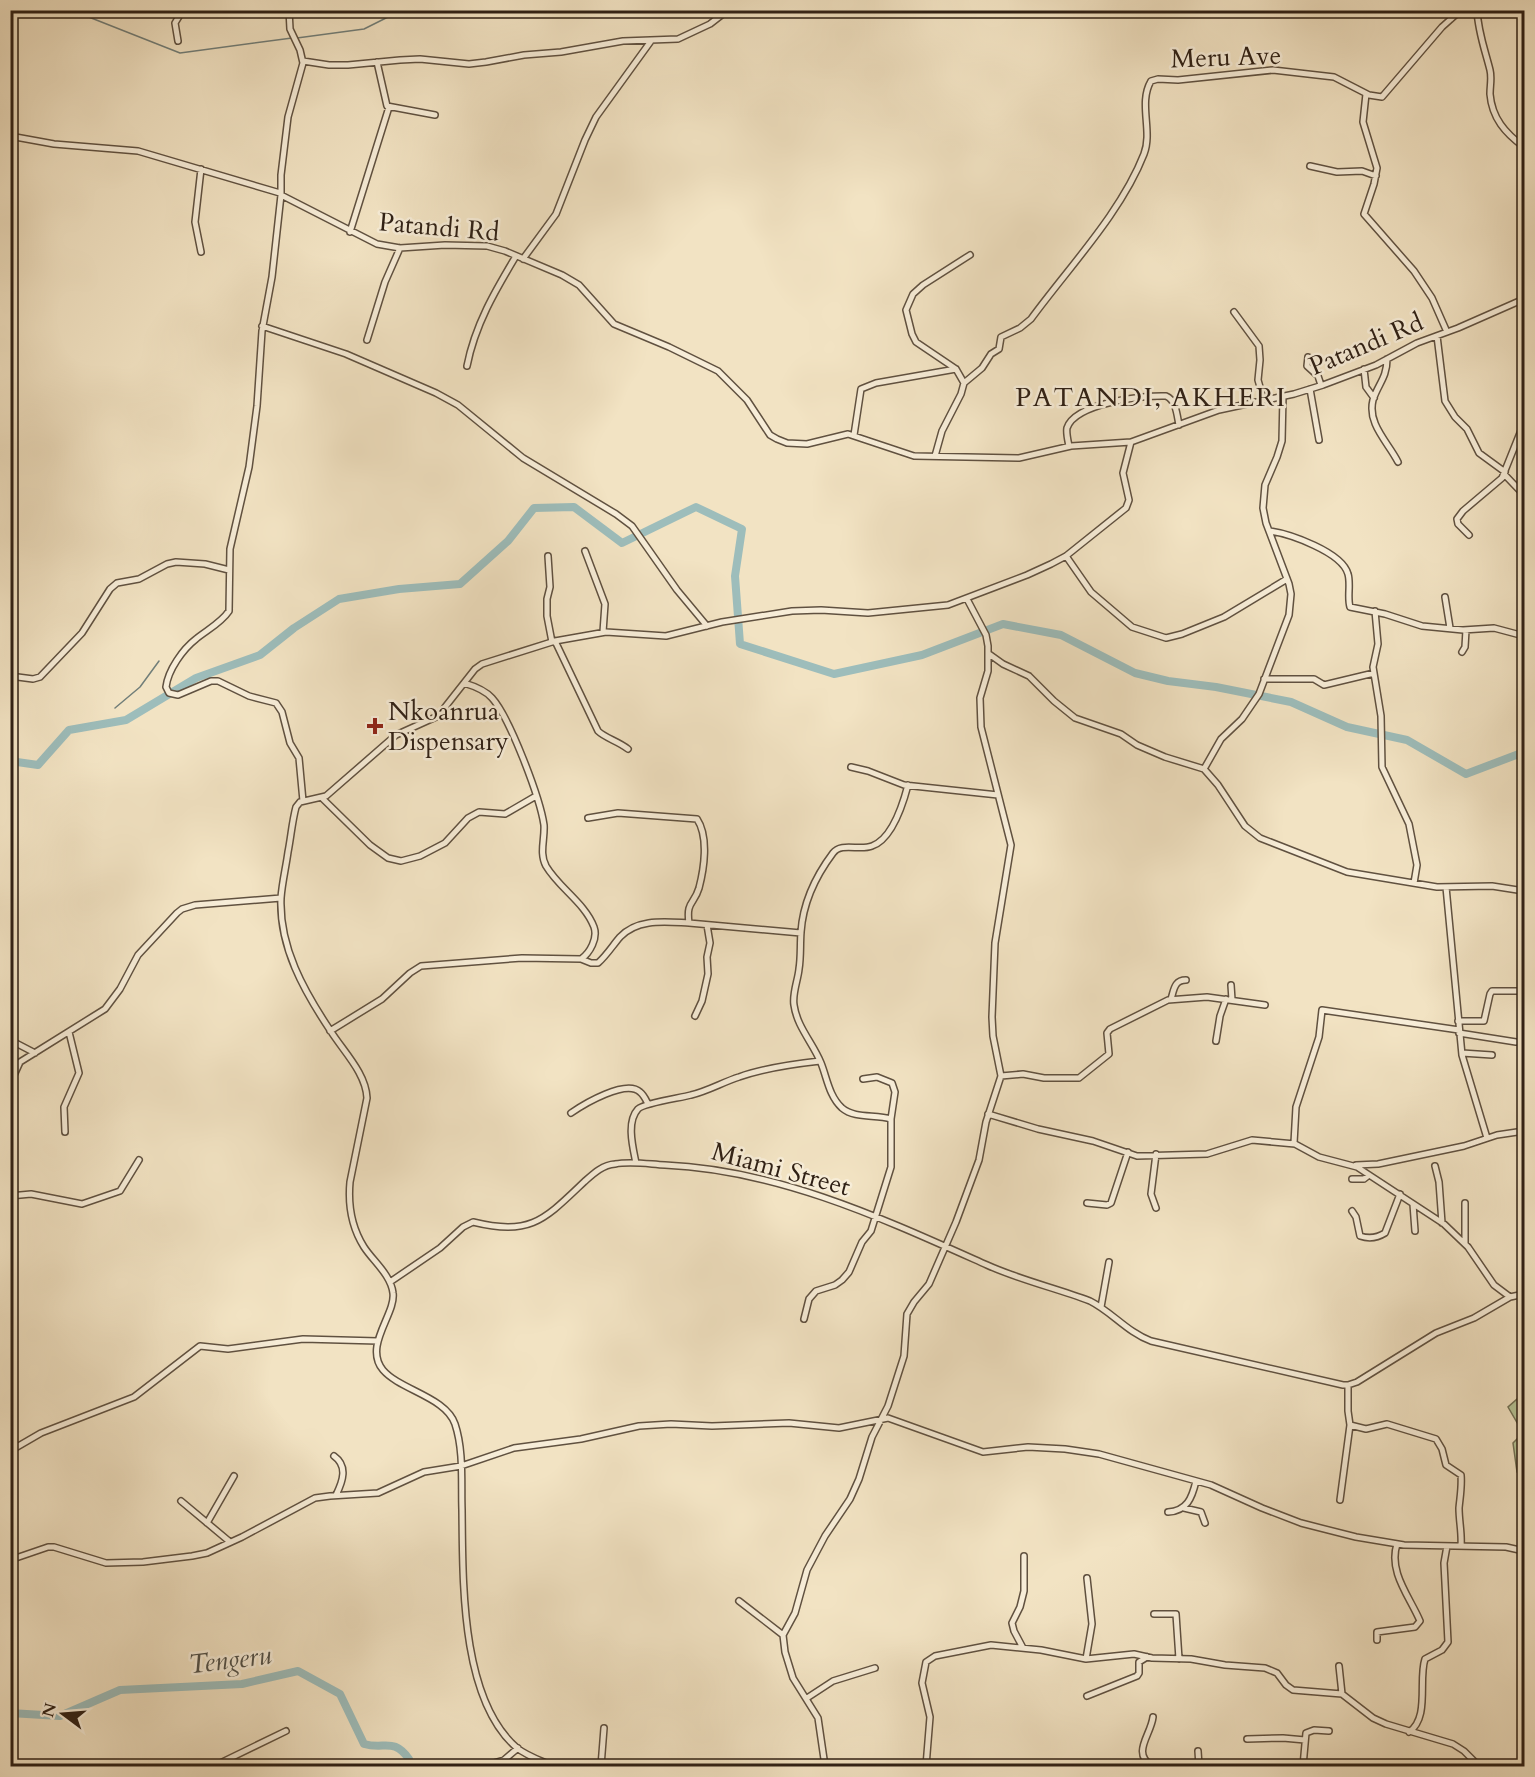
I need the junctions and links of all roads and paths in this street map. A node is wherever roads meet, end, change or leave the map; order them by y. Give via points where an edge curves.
1 (183, 10) edge
2 (289, 10) edge
3 (728, 10) edge
4 (1446, 10) edge
5 (1461, 10) edge
6 (1477, 10) edge
7 (1451, 18) junction
8 (178, 41) dead end
9 (651, 41) junction
10 (303, 61) junction
11 (377, 62) junction
12 (1366, 94) junction
13 (389, 107) junction
14 (435, 115) dead end
15 (10, 136) edge
16 (1524, 147) edge
17 (1310, 166) dead end
18 (201, 170) junction
19 (1376, 176) junction
20 (281, 194) junction
21 (350, 232) junction
22 (400, 248) junction
23 (201, 252) dead end
24 (970, 255) dead end
25 (516, 256) junction
26 (523, 259) junction
27 (1524, 299) edge
28 (1234, 312) dead end
29 (262, 326) junction
30 (1447, 332) junction
31 (1437, 336) junction
32 (367, 340) dead end
33 (1308, 357) dead end
34 (1387, 359) junction
35 (467, 366) dead end
36 (956, 369) junction
37 (1364, 369) junction
38 (964, 383) junction
39 (1321, 385) junction
40 (1310, 389) junction
41 (1283, 396) junction
42 (1374, 398) junction
43 (1264, 400) junction
44 (1524, 423) edge
45 (1179, 425) junction
46 (854, 435) junction
47 (1319, 440) dead end
48 (1131, 442) junction
49 (1069, 446) junction
50 (935, 456) junction
51 (1398, 462) dead end
52 (1504, 473) junction
53 (1524, 495) edge
54 (1270, 531) junction
55 (1468, 535) dead end
56 (585, 551) dead end
57 (548, 556) dead end
58 (1066, 556) junction
59 (229, 570) junction
60 (1287, 579) junction
61 (1445, 597) dead end
62 (967, 599) junction
63 (1376, 611) junction
64 (707, 626) junction
65 (1450, 628) junction
66 (1475, 629) junction
67 (1466, 630) junction
68 (603, 632) junction
69 (1484, 632) dead end
70 (1524, 636) edge
71 (554, 641) junction
72 (1462, 652) dead end
73 (989, 654) junction
74 (1374, 673) junction
75 (10, 676) edge
76 (1264, 679) junction
77 (464, 683) junction
78 (627, 749) dead end
79 (851, 767) dead end
80 (1204, 769) junction
81 (908, 785) junction
82 (998, 795) junction
83 (536, 796) junction
84 (322, 798) junction
85 (303, 801) junction
86 (588, 818) dead end
87 (1414, 883) junction
88 (1446, 887) junction
89 (1524, 891) edge
90 (281, 898) junction
91 (689, 923) junction
92 (707, 925) junction
93 (801, 933) junction
94 (581, 959) junction
95 (1186, 980) dead end
96 (1231, 985) dead end
97 (1524, 991) edge
98 (1172, 999) junction
99 (1229, 999) junction
100 (1265, 1005) dead end
101 (695, 1016) dead end
102 (1458, 1021) junction
103 (330, 1031) junction
104 (69, 1032) junction
105 (1459, 1032) junction
106 (10, 1040) edge
107 (1216, 1041) dead end
108 (1516, 1042) dead end
109 (35, 1053) junction
110 (1462, 1053) junction
111 (1492, 1055) dead end
112 (820, 1061) junction
113 (1001, 1076) junction
114 (863, 1079) dead end
115 (10, 1084) edge
116 (648, 1104) junction
117 (571, 1113) dead end
118 (988, 1114) junction
119 (891, 1119) junction
120 (64, 1131) dead end
121 (1524, 1131) edge
122 (1487, 1138) junction
123 (1294, 1143) junction
124 (1128, 1152) junction
125 (1155, 1154) junction
126 (139, 1160) dead end
127 (636, 1163) junction
128 (1353, 1165) junction
129 (1435, 1166) dead end
130 (1369, 1175) junction
131 (1352, 1179) dead end
132 (1400, 1194) junction
133 (10, 1196) edge
134 (1087, 1203) dead end
135 (1466, 1203) dead end
136 (1413, 1204) junction
137 (1156, 1208) dead end
138 (1352, 1211) dead end
139 (876, 1216) junction
140 (1442, 1223) junction
141 (1415, 1231) dead end
142 (1465, 1243) junction
143 (946, 1246) junction
144 (1109, 1262) dead end
145 (390, 1282) junction
146 (1524, 1294) edge
147 (1510, 1297) junction
148 (1101, 1307) junction
149 (804, 1319) dead end
150 (378, 1341) junction
151 (1348, 1385) junction
152 (882, 1419) junction
153 (1350, 1425) junction
154 (10, 1451) edge
155 (333, 1456) dead end
156 (461, 1466) junction
157 (234, 1476) dead end
158 (1196, 1481) junction
159 (336, 1495) junction
160 (1340, 1500) dead end
161 (182, 1501) dead end
162 (1184, 1508) junction
163 (1168, 1512) dead end
164 (207, 1523) junction
165 (1205, 1523) dead end
166 (230, 1542) junction
167 (1397, 1544) junction
168 (1447, 1546) junction
169 (1461, 1546) junction
170 (1524, 1551) edge
171 (1024, 1557) dead end
172 (10, 1560) edge
173 (1088, 1578) dead end
174 (739, 1600) dead end
175 (1154, 1614) dead end
176 (783, 1635) junction
177 (1377, 1640) dead end
178 (1023, 1648) junction
179 (1147, 1656) junction
180 (1086, 1659) junction
181 (1179, 1659) junction
182 (1339, 1666) dead end
183 (875, 1668) dead end
184 (1342, 1694) junction
185 (1087, 1696) dead end
186 (807, 1698) junction
187 (1153, 1717) dead end
188 (604, 1728) dead end
189 (286, 1731) dead end
190 (1329, 1731) dead end
191 (1410, 1732) junction
192 (1247, 1739) dead end
193 (1305, 1740) junction
194 (518, 1748) junction
195 (1198, 1751) dead end
196 (214, 1767) edge
197 (483, 1767) edge
198 (554, 1767) edge
199 (601, 1767) edge
200 (825, 1767) edge
201 (926, 1767) edge
202 (1152, 1767) edge
203 (1199, 1767) edge
204 (1303, 1767) edge
205 (1479, 1767) edge

1 - 8 street via 175,23
2 - 10 street via 291,32
3 - 9 street via 689,35
4 - 7 street
5 - 7 street
6 - 16 street via 1494,110 1503,130
7 - 12 street via 1385,95 1378,98
9 - 11 street via 623,41 469,64 420,59
9 - 26 street via 596,117 556,214
10 - 11 street via 329,65
10 - 20 street via 288,117
11 - 13 street
12 - 19 street via 1363,122 1377,163
12 - 38 street, Meru Ave via 1334,77 1273,70 1151,81 1146,103 1146,148 1127,188 1031,319 1001,337 999,349
13 - 14 street
13 - 21 street
15 - 18 street, Patandi Rd via 132,150
17 - 19 street via 1337,172 1364,171
18 - 20 street, Patandi Rd
18 - 23 street via 195,222
19 - 30 street via 1364,214 1414,271
20 - 21 street, Patandi Rd
20 - 29 street
21 - 22 street, Patandi Rd via 377,244
22 - 25 street, Patandi Rd via 480,245
22 - 32 street
24 - 36 street via 923,285 913,294 906,310 916,342
25 - 26 street, Patandi Rd
25 - 35 street via 479,324
26 - 46 street, Patandi Rd via 575,283 614,324 718,370 777,440 807,444
27 - 30 street, Patandi Rd
28 - 43 street via 1259,346 1258,380
29 - 59 street via 249,467 232,535
29 - 64 street via 346,354 458,405 523,458 632,526
30 - 31 street, Patandi Rd
31 - 34 street, Patandi Rd
31 - 52 street via 1445,401 1467,429 1479,453
33 - 39 street via 1307,366
34 - 37 street, Patandi Rd
34 - 42 street via 1386,374
36 - 38 street
36 - 46 street via 861,389
37 - 39 street, Patandi Rd
37 - 42 street via 1366,387
38 - 50 street
39 - 40 street, Patandi Rd
40 - 41 street, Patandi Rd
40 - 47 street
41 - 43 street, Patandi Rd
41 - 54 street via 1282,441 1264,490 1264,516
42 - 51 street via 1375,424
43 - 45 street, Patandi Rd via 1219,410
44 - 52 street
45 - 48 street, Patandi Rd
45 - 49 street via 1174,403 1166,396 1102,404 1072,419 1067,429
46 - 50 street, Patandi Rd via 910,455
48 - 49 street, Patandi Rd
48 - 58 street via 1123,473 1129,500 1126,508
49 - 50 street, Patandi Rd via 1019,458
52 - 53 street
52 - 55 street via 1457,519
54 - 60 street
54 - 63 street via 1292,536 1334,558 1347,572 1349,606
56 - 68 street via 605,604
57 - 71 street via 550,588 546,602
58 - 60 street via 1091,592 1132,627 1166,638 1224,617
58 - 62 street
59 - 75 street via 176,562 139,579 117,583 82,633 40,677
59 - 85 street via 229,611 188,647 173,668 166,688 178,695 218,681 278,705 299,758
60 - 76 street via 1291,594 1289,615
61 - 65 street
62 - 64 street via 892,612 792,611
62 - 73 street via 986,635
63 - 65 street via 1422,626
63 - 74 street via 1378,644
64 - 68 street via 666,636
65 - 67 street
66 - 67 street
66 - 69 street
66 - 70 street via 1494,628
67 - 72 street
68 - 71 street
71 - 77 street via 482,664
71 - 78 street via 598,731
73 - 80 street via 1029,676 1075,718 1121,734 1165,757
73 - 82 street via 980,698 981,726
74 - 76 street via 1324,686 1314,678
74 - 87 street via 1381,716 1382,767 1408,824 1417,865
76 - 80 street via 1256,699 1221,739
77 - 83 street via 489,694 495,701 520,751
77 - 84 street via 438,716 396,735
79 - 81 street
80 - 87 street via 1245,826 1260,838 1347,872
81 - 82 street
81 - 93 street via 900,813 878,843 833,852 812,884
82 - 113 street via 1011,845 995,943 992,1017
83 - 84 street via 506,814 478,812 445,843 415,859 401,861 388,858 374,847
83 - 94 street via 544,825 546,865 583,909 595,930 594,942
84 - 85 street
85 - 90 street via 294,813
86 - 91 street via 618,813 698,820 704,851 698,890 688,905
87 - 88 street
88 - 89 street via 1492,886
88 - 102 street
90 - 103 street via 289,954
90 - 104 street via 182,909 138,955 105,1009
91 - 92 street
91 - 94 street via 654,922 637,926 625,932 598,963
92 - 93 street
92 - 101 street via 708,974
93 - 112 street via 794,1006
94 - 103 street via 522,958 421,966 382,999
95 - 98 street via 1176,984
96 - 99 street
97 - 102 street via 1492,991 1485,1020
98 - 99 street
98 - 113 street via 1110,1029 1109,1054 1081,1078
99 - 100 street
99 - 107 street via 1220,1016
102 - 105 street
103 - 145 street via 356,1067 368,1095 350,1182 352,1220 365,1249
104 - 109 street
104 - 120 street via 79,1073 64,1107
105 - 108 street
105 - 110 street
105 - 123 street via 1322,1010 1316,1048 1296,1107
106 - 109 street
109 - 115 street via 20,1062
110 - 111 street
110 - 122 street
112 - 116 street via 753,1073 693,1095
112 - 119 street via 827,1085 844,1109
113 - 118 street
114 - 119 street via 877,1077 892,1083 895,1092
116 - 117 street via 638,1090 623,1089 596,1098
116 - 127 street via 639,1108 633,1120
118 - 124 street
118 - 143 street via 979,1160
119 - 139 street via 891,1167
121 - 122 street
122 - 128 street via 1378,1164
123 - 125 street via 1252,1140 1207,1154
123 - 128 street via 1318,1157
124 - 125 street via 1141,1156
124 - 134 street via 1111,1203
125 - 137 street via 1151,1194
126 - 133 street via 120,1191 82,1204 31,1194
127 - 139 street, Miami Street via 736,1173
127 - 145 street, Miami Street via 615,1164 597,1171 534,1223 514,1228 470,1222
128 - 130 street
129 - 140 street
130 - 131 street
130 - 132 street
132 - 136 street
132 - 138 street via 1385,1233 1380,1236 1360,1236
135 - 142 street
136 - 140 street
136 - 141 street
139 - 143 street, Miami Street
139 - 149 street via 849,1272 835,1285 814,1293 807,1302
140 - 142 street
142 - 147 street via 1494,1286
143 - 148 street, Miami Street
143 - 152 street via 929,1284 907,1314 904,1356
144 - 148 street
145 - 150 street via 394,1296
146 - 147 street
147 - 151 street via 1474,1318 1436,1333
148 - 151 street, Miami Street via 1128,1329 1151,1341
150 - 154 street via 303,1339 232,1349 200,1346 134,1397 41,1433
150 - 156 street via 382,1369 432,1401 453,1420
151 - 153 street
152 - 156 street via 839,1428 799,1423 651,1424 514,1448
152 - 158 street via 893,1419 983,1452 1028,1447 1075,1450
152 - 176 street via 853,1492 807,1570 795,1613
153 - 160 street
153 - 169 street via 1366,1429 1387,1424 1436,1439 1446,1465 1461,1475
155 - 159 street via 340,1460 343,1470
156 - 159 street via 424,1472 378,1493
156 - 194 street via 469,1646 488,1705
157 - 164 street
158 - 162 street
158 - 167 street via 1301,1523
159 - 166 street via 315,1498
161 - 164 street
162 - 163 street
162 - 165 street via 1201,1512
164 - 166 street
166 - 172 street via 207,1553 152,1561 106,1563 54,1547
167 - 168 street
167 - 177 street via 1395,1564 1420,1621 1415,1627 1377,1632
168 - 169 street
168 - 191 street via 1444,1563 1448,1641 1442,1650 1425,1659 1423,1702 1417,1724
169 - 170 street
171 - 178 street via 1024,1591 1012,1623
173 - 180 street via 1092,1624
174 - 176 street
175 - 181 street via 1176,1614
176 - 186 street via 793,1678
178 - 180 street
178 - 201 street via 987,1645 935,1656 926,1662 922,1683 930,1717
179 - 180 street
179 - 181 street
179 - 185 street via 1139,1662 1137,1676
181 - 184 street via 1265,1668 1293,1690
182 - 184 street
183 - 186 street via 833,1681
184 - 191 street via 1379,1721
186 - 200 street via 818,1718
187 - 202 street via 1141,1752
188 - 199 street
189 - 196 street
190 - 193 street via 1309,1731
191 - 205 street via 1456,1746
192 - 193 street
193 - 204 street
194 - 197 street via 504,1760
194 - 198 street
195 - 203 street

